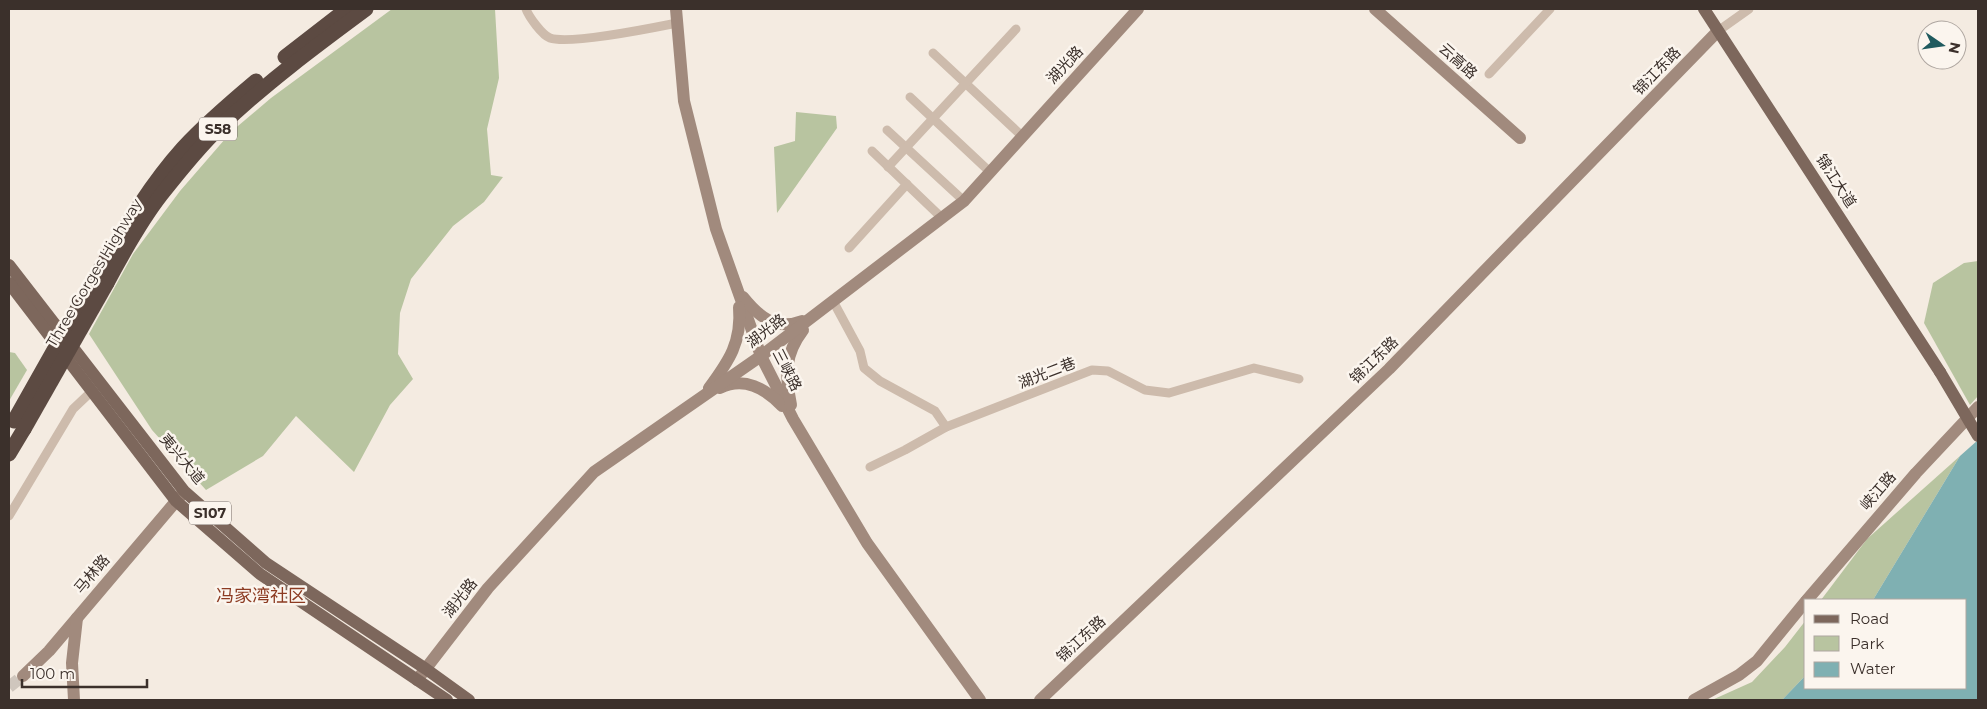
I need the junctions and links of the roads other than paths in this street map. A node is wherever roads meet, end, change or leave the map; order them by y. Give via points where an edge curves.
1 (347, 9) edge
2 (366, 9) edge
3 (526, 9) edge
4 (676, 9) edge
5 (1138, 9) edge
6 (1375, 9) edge
7 (1550, 9) edge
8 (1704, 9) edge
9 (1749, 9) edge
10 (677, 23) junction
11 (1016, 29) dead end
12 (1718, 31) junction
13 (933, 53) dead end
14 (1489, 74) dead end
15 (966, 84) junction
16 (910, 97) dead end
17 (933, 119) junction
18 (887, 130) dead end
19 (1022, 136) junction
20 (1520, 138) dead end
21 (906, 148) junction
22 (872, 151) dead end
23 (888, 166) junction
24 (990, 172) junction
25 (907, 184) junction
26 (964, 201) junction
27 (942, 218) junction
28 (849, 248) dead end
29 (9, 265) edge
30 (100, 282) junction
31 (9, 283) edge
32 (738, 292) junction
33 (833, 301) junction
34 (811, 318) junction
35 (761, 356) junction
36 (1299, 379) dead end
37 (92, 391) junction
38 (703, 397) junction
39 (1978, 406) edge
40 (793, 419) junction
41 (16, 426) edge
42 (946, 427) junction
43 (1978, 436) edge
44 (9, 454) edge
45 (870, 467) dead end
46 (184, 491) junction
47 (176, 501) junction
48 (9, 516) edge
49 (1808, 599) edge
50 (1804, 604) edge
51 (77, 618) junction
52 (426, 669) junction
53 (22, 676) tunnel mouth
54 (417, 680) junction
55 (74, 700) edge
56 (447, 700) edge
57 (469, 700) edge
58 (980, 700) edge
59 (1040, 700) edge
60 (1694, 700) edge

1 - 30 highway, Three Gorges Highway / S58 via 229,104 183,148 147,195
2 - 30 highway, Three Gorges Highway / S58 via 261,90 220,128 160,196
3 - 10 street via 548,38 560,40
4 - 10 main road, 三峡路
5 - 19 main road, 湖光路
6 - 20 main road, 云高路
7 - 14 street
8 - 12 main road, 锦江大道
9 - 12 street
10 - 32 main road, 三峡路 via 684,101 716,229
11 - 15 street
12 - 43 main road, 锦江大道, bridge via 1940,372
12 - 59 main road, 锦江东路 via 1389,369
13 - 15 street
15 - 17 street
15 - 19 street
16 - 17 street
17 - 21 street
17 - 24 street
18 - 21 street
19 - 24 main road, 湖光路
21 - 23 street
21 - 26 street
22 - 23 street
23 - 25 street
24 - 26 main road, 湖光路
25 - 27 street
25 - 28 street
26 - 27 main road, 湖光路
27 - 33 main road, 湖光路
29 - 46 main road, 夷兴大道 / S107
30 - 41 highway, Three Gorges Highway / S58, bridge
31 - 37 main road, 夷兴大道
32 - 34 main road via 754,311 772,323 791,326
32 - 35 main road, 三峡路
32 - 38 main road via 740,322 736,345
33 - 34 main road, 湖光路
33 - 42 street via 860,351 864,368 880,381 935,412
34 - 35 main road, 湖光路
34 - 40 main road via 793,342 786,364
35 - 38 main road, 湖光路
35 - 40 main road, 三峡路
36 - 42 street, 湖光二巷 via 1254,368 1169,393 1145,390 1108,371 1092,370
37 - 47 main road, 夷兴大道
37 - 48 street via 73,409
38 - 40 main road via 728,384 750,383 771,394
38 - 52 main road, 湖光路 via 594,472 488,588
39 - 49 main road, 峡江路
40 - 58 main road, 三峡路 via 867,543
41 - 44 highway, Three Gorges Highway / S58
42 - 45 street, 湖光二巷
46 - 47 main road, 马林路
46 - 52 main road, 夷兴大道 / S107 via 266,563
47 - 51 main road, 马林路
47 - 54 main road, 夷兴大道 via 260,574
50 - 60 main road, 峡江路 via 1758,661
51 - 53 main road, 马林路
51 - 55 main road via 72,663
52 - 54 main road, 湖光路
52 - 57 main road, 夷兴大道 / S107
54 - 56 main road, 夷兴大道

